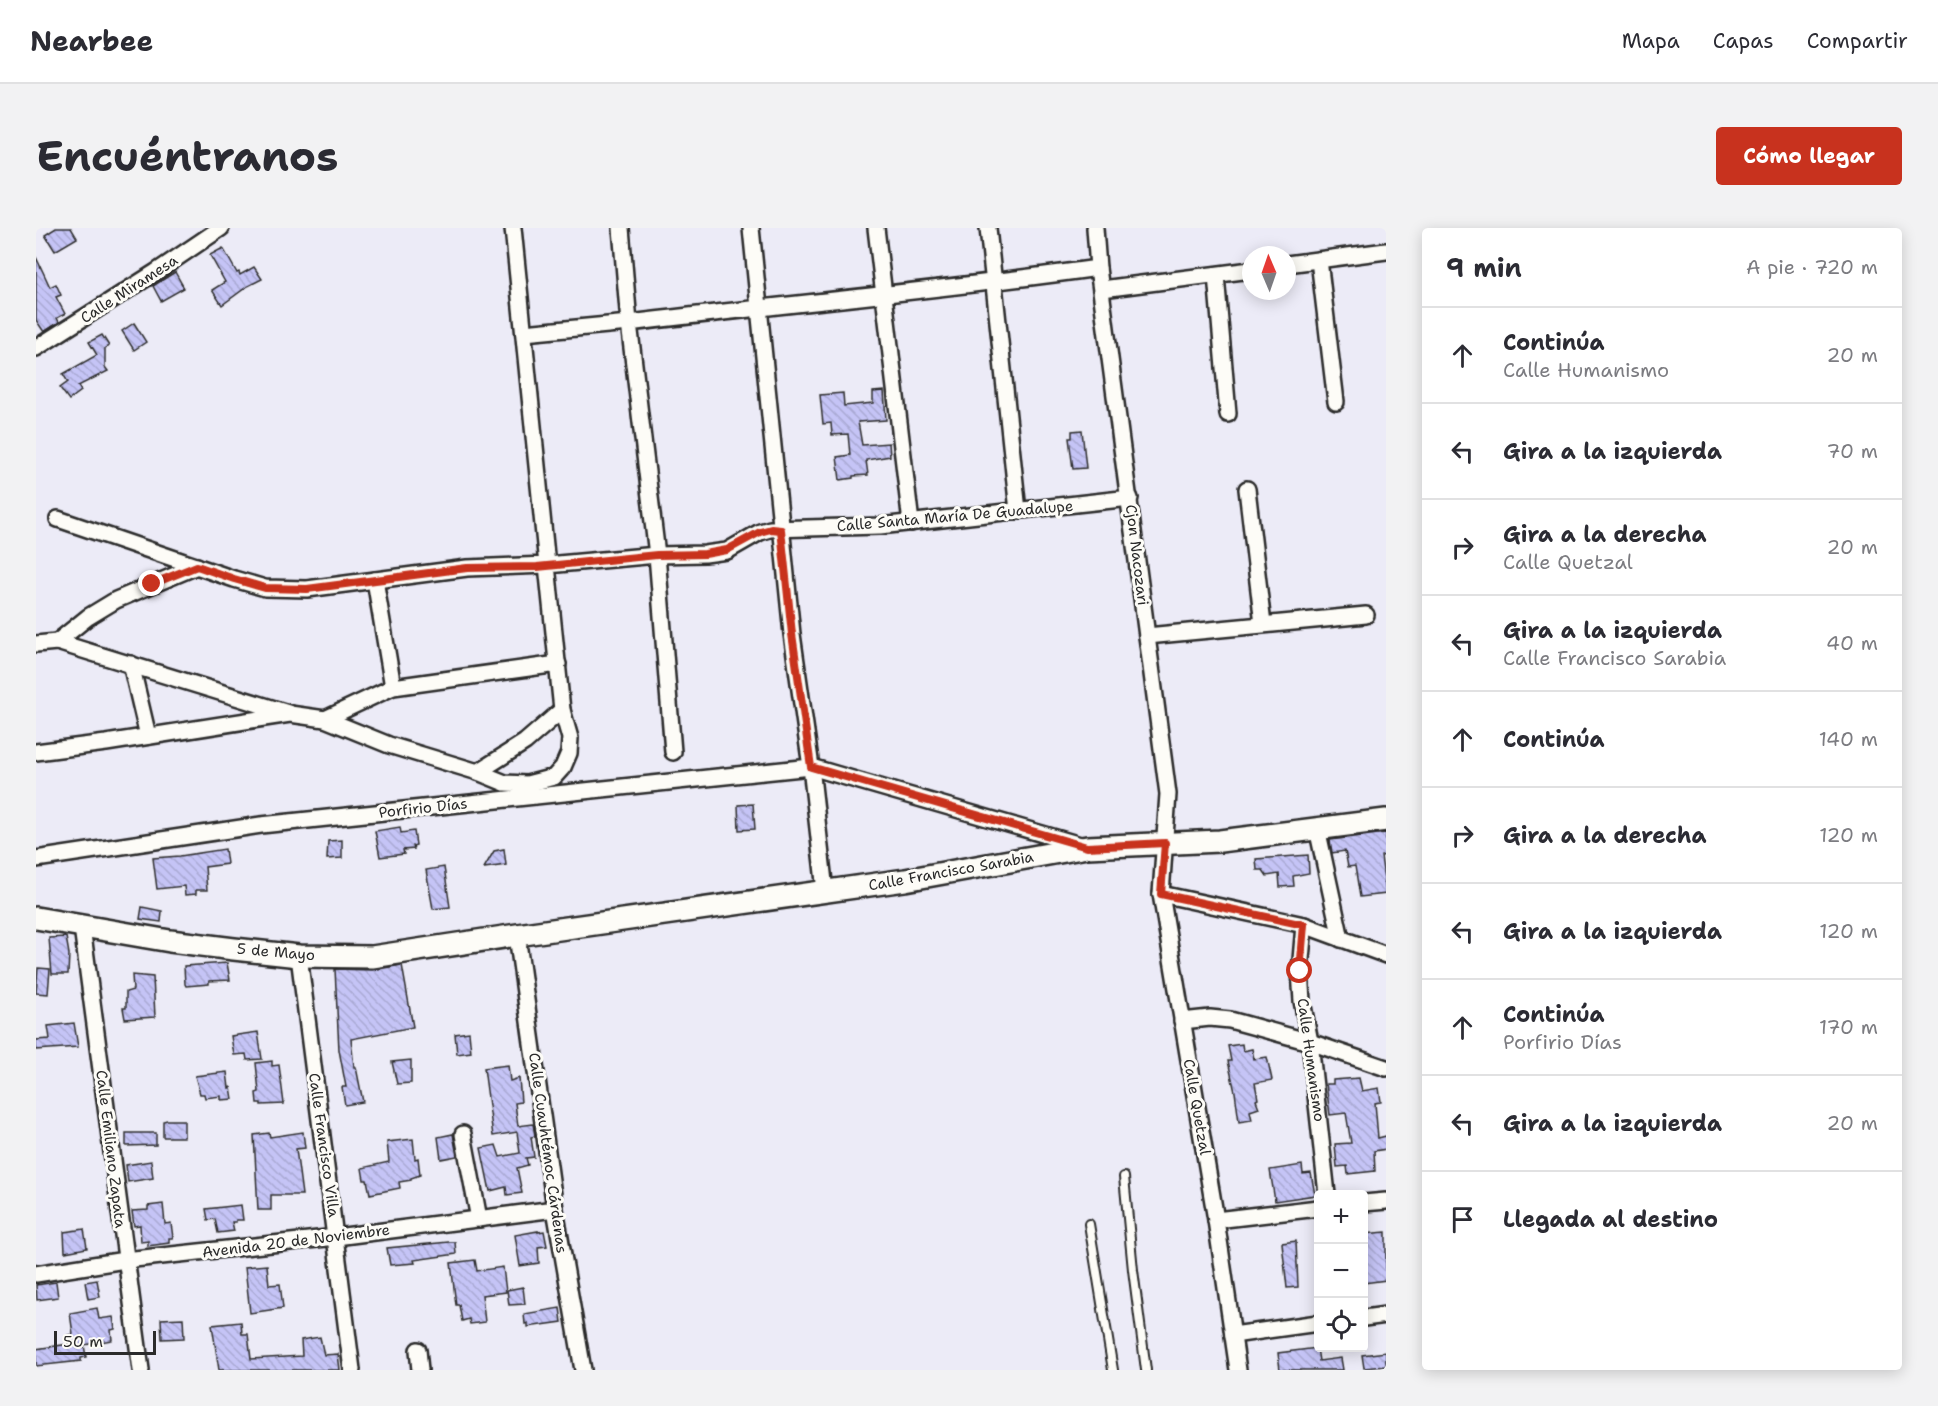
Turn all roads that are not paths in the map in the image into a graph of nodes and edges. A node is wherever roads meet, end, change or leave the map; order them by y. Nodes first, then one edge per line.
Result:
1 (221, 228) edge
2 (513, 228) edge
3 (621, 228) edge
4 (751, 228) edge
5 (876, 228) edge
6 (988, 228) edge
7 (1095, 228) edge
8 (1386, 251) edge
9 (1319, 260) junction
10 (1296, 263) edge
11 (1098, 268) junction
12 (1242, 271) edge
13 (1216, 275) junction
14 (993, 283) junction
15 (1102, 289) junction
16 (883, 294) junction
17 (760, 307) junction
18 (629, 323) junction
19 (524, 333) junction
20 (36, 348) edge
21 (1336, 402) dead end
22 (1228, 414) dead end
23 (1247, 489) dead end
24 (1130, 498) junction
25 (1018, 511) junction
26 (58, 519) dead end
27 (911, 523) junction
28 (781, 530) junction
29 (657, 555) junction
30 (197, 566) junction
31 (542, 566) junction
32 (375, 580) junction
33 (1366, 615) dead end
34 (1263, 624) junction
35 (1147, 636) junction
36 (57, 642) junction
37 (36, 644) edge
38 (131, 664) junction
39 (558, 664) junction
40 (393, 687) junction
41 (562, 710) junction
42 (291, 714) junction
43 (325, 719) junction
44 (148, 736) junction
45 (36, 752) edge
46 (673, 752) dead end
47 (811, 767) junction
48 (478, 772) junction
49 (1386, 820) edge
50 (1317, 828) junction
51 (1165, 843) junction
52 (1087, 847) junction
53 (36, 859) edge
54 (825, 891) junction
55 (1161, 894) junction
56 (36, 918) edge
57 (1304, 925) junction
58 (82, 927) junction
59 (518, 934) junction
60 (1341, 939) junction
61 (299, 956) junction
62 (1386, 956) edge
63 (1182, 1021) junction
64 (1310, 1042) junction
65 (1386, 1068) edge
66 (463, 1134) dead end
67 (1124, 1177) dead end
68 (1327, 1190) edge
69 (1386, 1201) edge
70 (1368, 1203) edge
71 (1314, 1208) edge
72 (555, 1209) junction
73 (479, 1219) junction
74 (1216, 1220) junction
75 (1089, 1224) dead end
76 (336, 1237) junction
77 (125, 1260) junction
78 (36, 1274) edge
79 (1386, 1315) edge
80 (1368, 1317) edge
81 (1314, 1324) edge
82 (1233, 1335) junction
83 (418, 1350) dead end
84 (141, 1370) edge
85 (352, 1370) edge
86 (420, 1370) edge
87 (583, 1370) edge
88 (1113, 1370) edge
89 (1146, 1370) edge
90 (1238, 1370) edge

1 - 20 street, Calle Miramesa
2 - 19 street
3 - 18 street
4 - 17 street
5 - 16 street
6 - 14 street
7 - 11 street, Cjon Nacozari
8 - 9 street
9 - 10 street
9 - 21 street
11 - 14 street
11 - 15 street, Cjon Nacozari
12 - 13 street
13 - 15 street
13 - 22 street
14 - 16 street
14 - 25 street
15 - 24 street, Cjon Nacozari
16 - 17 street
16 - 27 street
17 - 18 street
17 - 28 street
18 - 19 street
18 - 29 street
19 - 31 street
23 - 34 street
24 - 25 street, Calle Santa María De Guadalupe
24 - 35 street, Cjon Nacozari
25 - 27 street, Calle Santa María De Guadalupe
26 - 30 street
27 - 28 street, Calle Santa María De Guadalupe
28 - 29 street, Calle Santa María De Guadalupe
28 - 47 street
29 - 31 street, Calle Santa María De Guadalupe
29 - 46 street
30 - 32 street
30 - 36 street
31 - 32 street
31 - 39 street
32 - 40 street
33 - 34 street
34 - 35 street
35 - 51 street, Cjon Nacozari
36 - 37 street
36 - 38 street
38 - 42 street
38 - 44 street
39 - 40 street
39 - 41 street
40 - 43 street
41 - 48 street
41 - 48 street
42 - 43 street
42 - 44 street
43 - 48 street
44 - 45 street
47 - 52 street
47 - 53 street, Porfirio Días
47 - 54 street
49 - 50 street, Calle Francisco Sarabia
50 - 51 street, Calle Francisco Sarabia
50 - 60 street
51 - 52 street, Calle Francisco Sarabia
51 - 55 street, Calle Quetzal
52 - 54 street, Calle Francisco Sarabia
54 - 59 street, Calle Francisco Sarabia
55 - 57 street
55 - 63 street, Calle Quetzal
56 - 58 street, 5 de Mayo
57 - 60 street
57 - 64 street, Calle Humanismo
58 - 61 street, 5 de Mayo
58 - 77 street, Calle Emiliano Zapata
59 - 61 street, 5 de Mayo
59 - 72 street, Calle Cuauhtémoc Cárdenas
60 - 62 street
61 - 76 street, Calle Francisco Villa
63 - 64 street
63 - 74 street, Calle Quetzal
64 - 65 street
64 - 68 street, Calle Humanismo
66 - 73 street
67 - 89 lane
69 - 70 street
71 - 74 street
72 - 73 street, Avenida 20 de Noviembre
72 - 87 street, Calle Cuauhtémoc Cárdenas
73 - 76 street, Avenida 20 de Noviembre
74 - 82 street, Calle Quetzal
75 - 88 lane
76 - 77 street, Avenida 20 de Noviembre
76 - 85 street, Calle Francisco Villa
77 - 78 street, Avenida 20 de Noviembre
77 - 84 street, Calle Emiliano Zapata
79 - 80 street
81 - 82 street
82 - 90 street, Calle Quetzal
83 - 86 street

